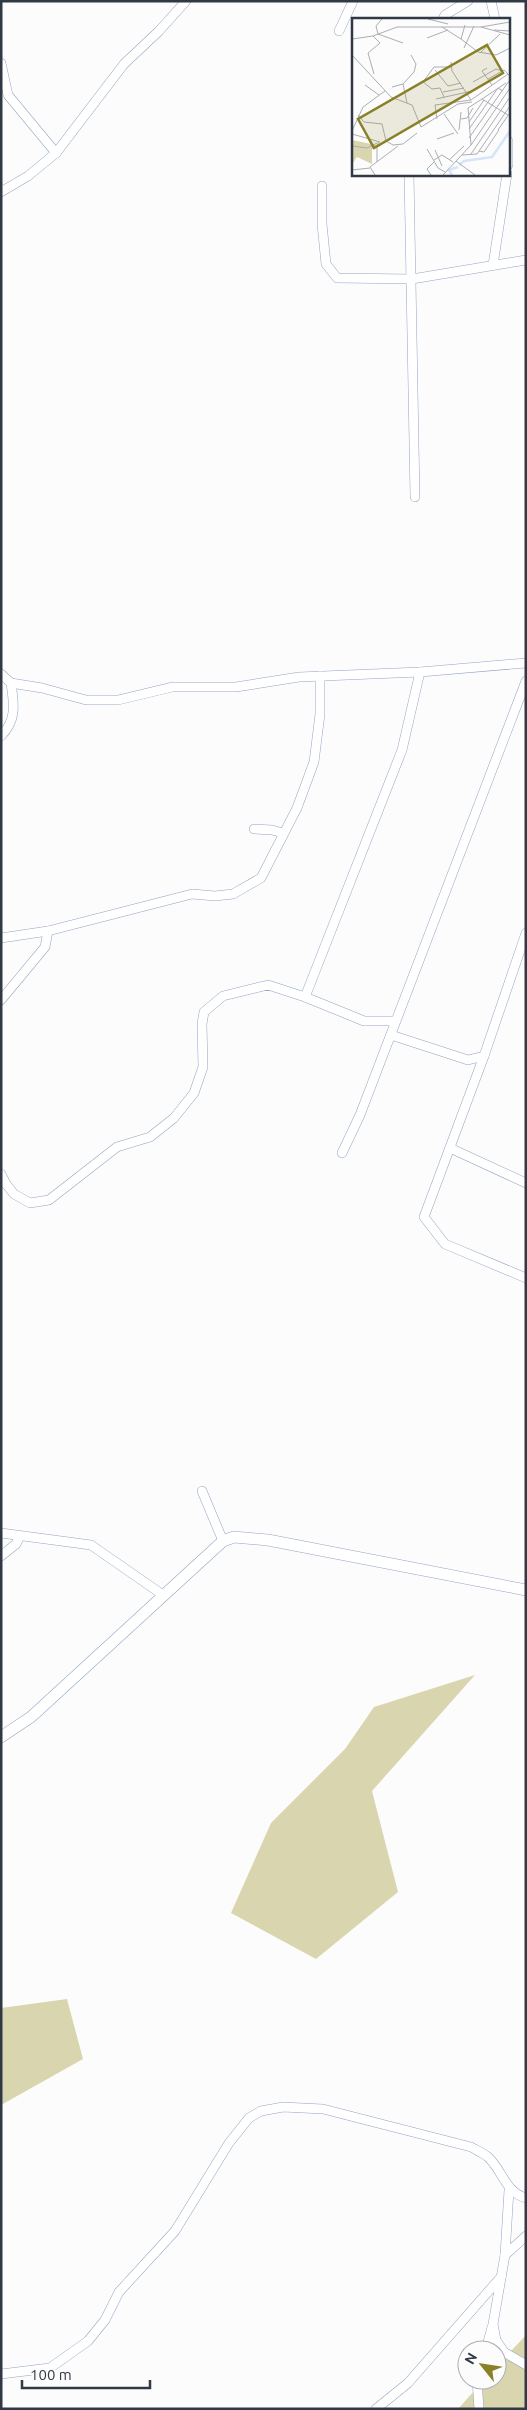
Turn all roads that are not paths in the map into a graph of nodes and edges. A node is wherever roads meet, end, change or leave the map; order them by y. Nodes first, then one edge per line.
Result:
1 (186, 1) edge
2 (353, 1) edge
3 (468, 1) edge
4 (491, 1) edge
5 (444, 18) edge
6 (495, 18) edge
7 (339, 31) dead end
8 (1, 63) edge
9 (56, 153) junction
10 (409, 175) edge
11 (507, 175) edge
12 (322, 186) dead end
13 (1, 192) edge
14 (526, 260) edge
15 (493, 265) junction
16 (412, 278) junction
17 (415, 497) dead end
18 (526, 662) edge
19 (420, 672) junction
20 (1, 674) edge
21 (320, 676) junction
22 (526, 681) edge
23 (11, 683) junction
24 (1, 736) edge
25 (254, 829) dead end
26 (282, 833) junction
27 (48, 931) junction
28 (526, 933) edge
29 (1, 938) edge
30 (305, 996) junction
31 (1, 1000) edge
32 (394, 1021) junction
33 (391, 1035) junction
34 (484, 1056) junction
35 (450, 1148) junction
36 (342, 1153) dead end
37 (1, 1174) edge
38 (526, 1183) edge
39 (526, 1278) edge
40 (202, 1491) dead end
41 (1, 1533) edge
42 (20, 1536) junction
43 (223, 1541) junction
44 (1, 1556) edge
45 (526, 1590) edge
46 (163, 1595) junction
47 (1, 1737) edge
48 (509, 2190) junction
49 (521, 2197) edge
50 (508, 2204) junction
51 (526, 2236) edge
52 (505, 2255) junction
53 (501, 2276) junction
54 (493, 2324) junction
55 (489, 2340) edge
56 (526, 2365) edge
57 (1, 2374) edge
58 (478, 2390) edge
59 (376, 2409) edge
60 (479, 2409) edge

1 - 9 street
2 - 7 street
3 - 5 street
4 - 6 street
8 - 9 street
9 - 13 street
10 - 16 street
11 - 15 street
12 - 16 street
14 - 15 street
15 - 16 street
16 - 17 street
18 - 19 street
19 - 21 street
19 - 30 street
20 - 23 street
21 - 23 street
21 - 26 street
22 - 32 street
23 - 24 street
25 - 26 street
26 - 27 street
27 - 29 street
27 - 31 street
28 - 34 street
30 - 32 street
30 - 37 street
32 - 33 street
33 - 34 street
33 - 36 street
34 - 35 street
35 - 38 street
35 - 39 street
40 - 43 street
41 - 42 street
42 - 44 street
42 - 46 street
43 - 45 street
43 - 46 street
46 - 47 street
48 - 49 street
48 - 50 street
48 - 57 street
49 - 50 street
50 - 52 street
51 - 52 street
52 - 53 street
53 - 54 street
53 - 59 street
54 - 55 street
54 - 56 street
58 - 60 street

